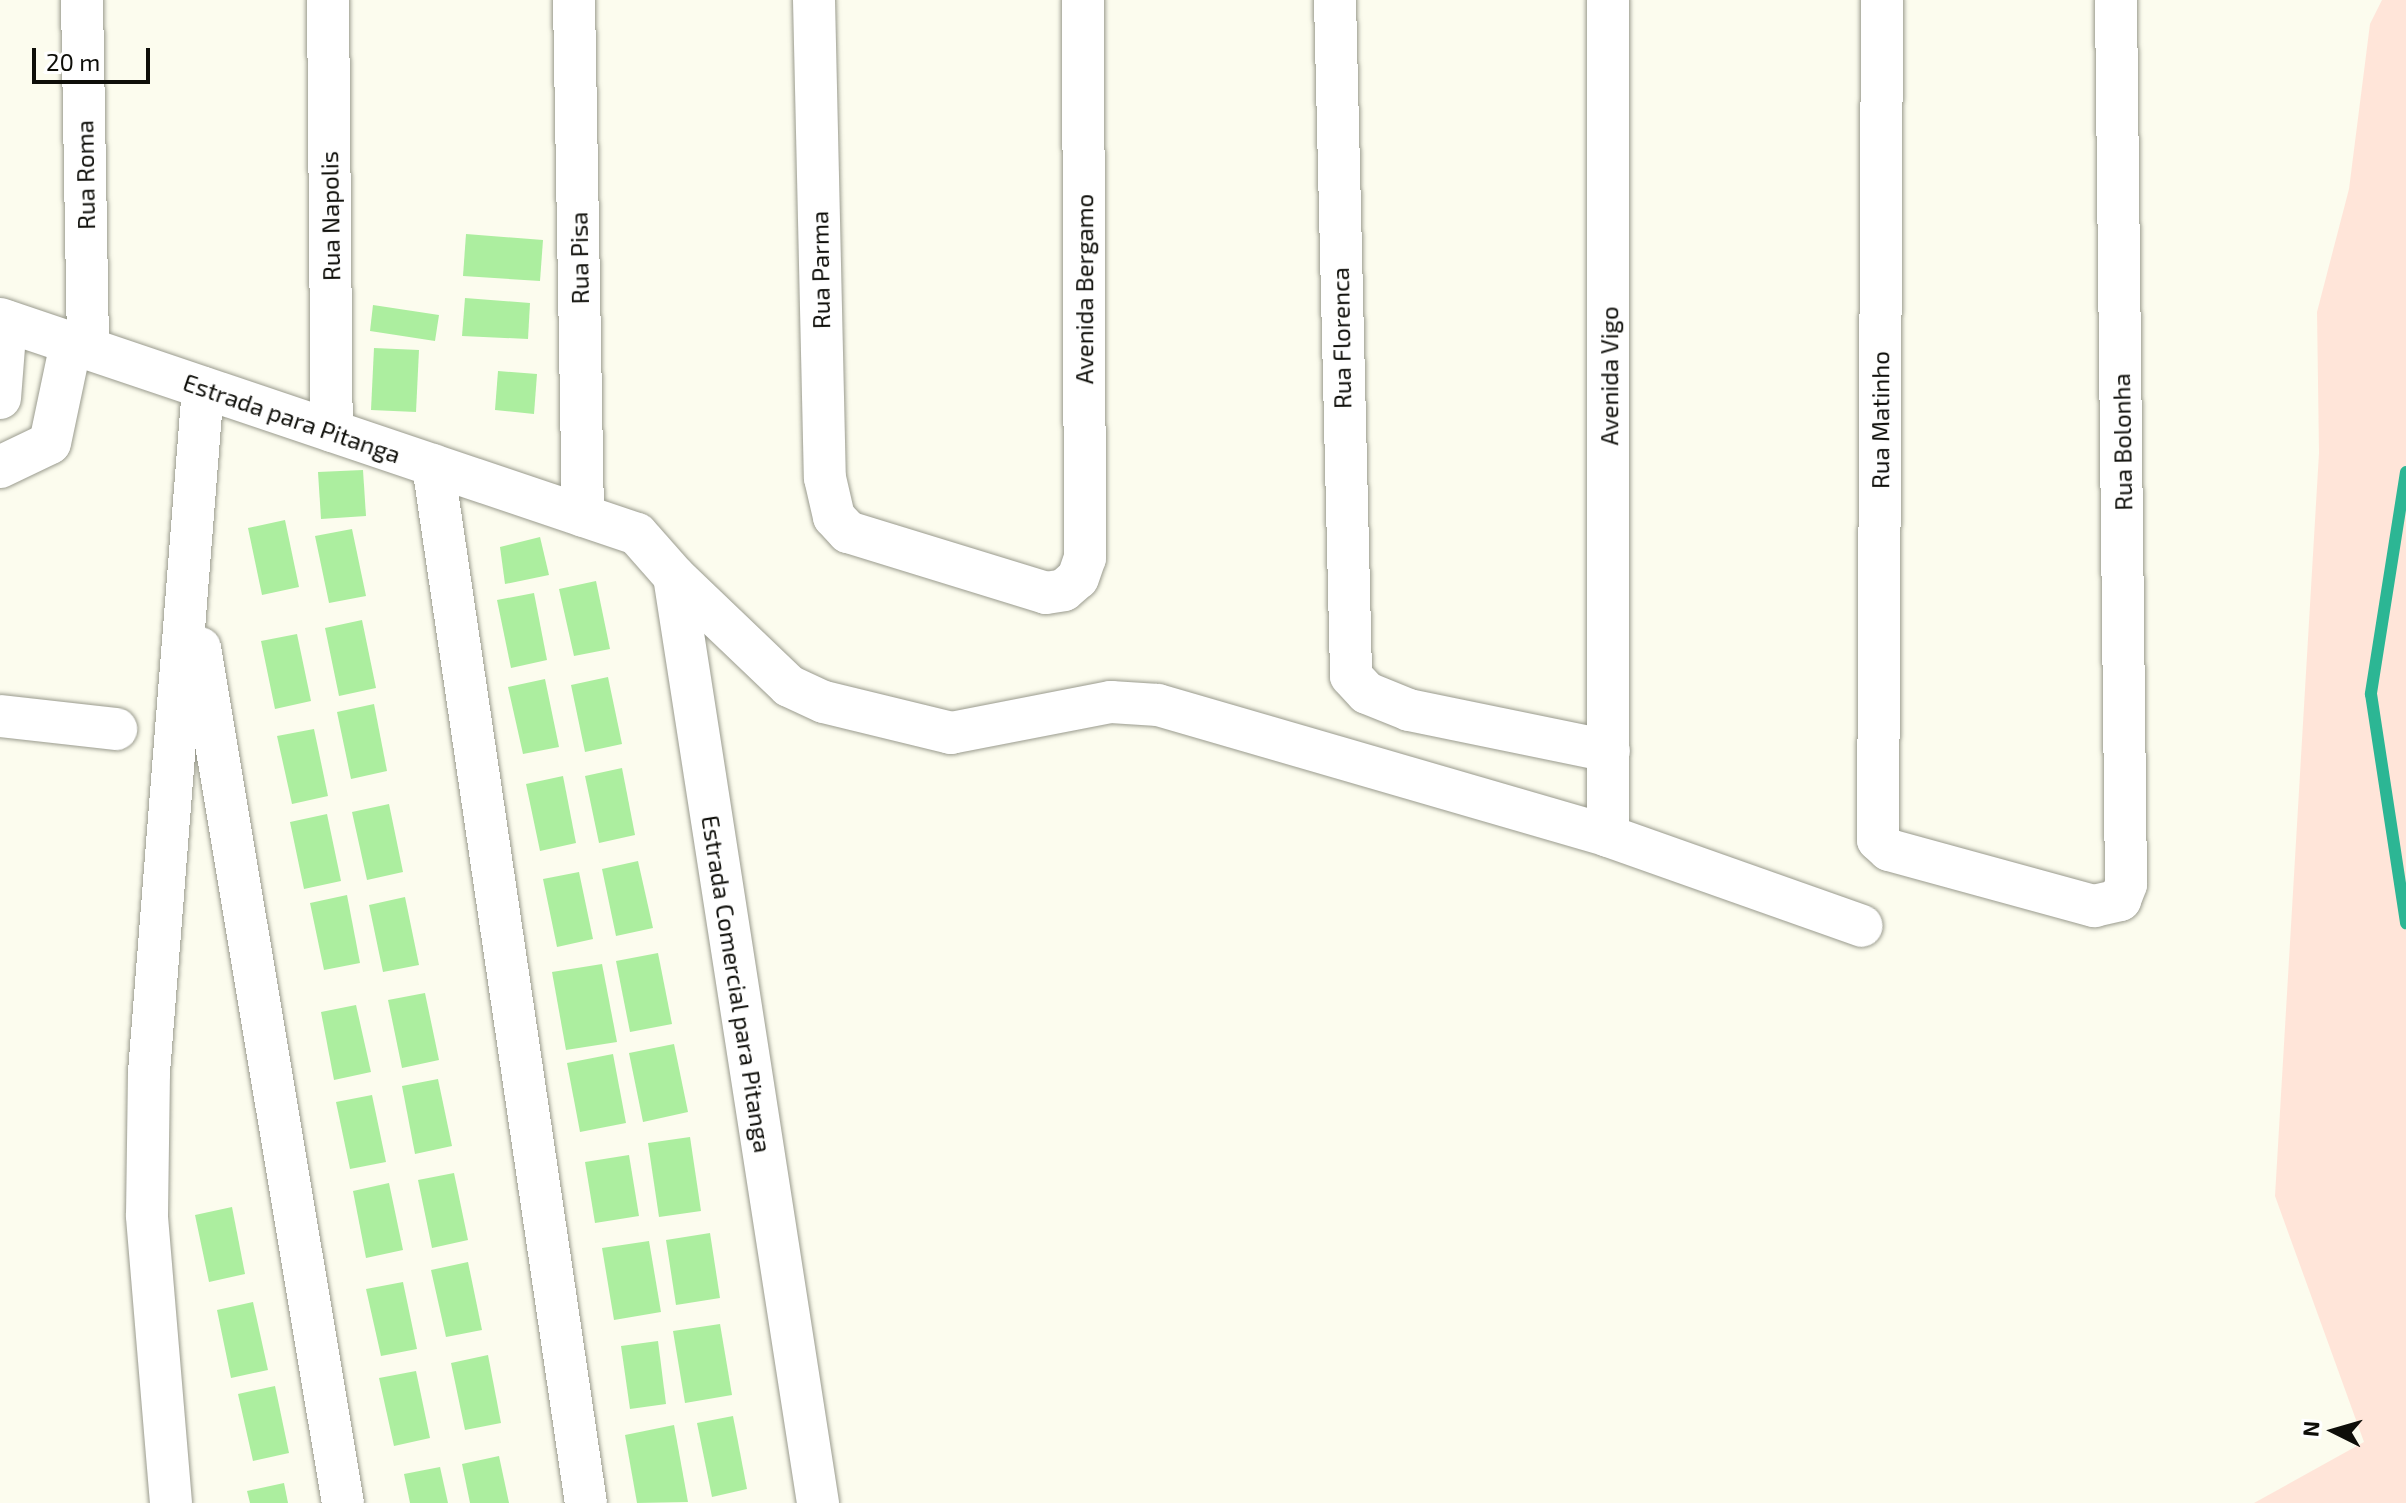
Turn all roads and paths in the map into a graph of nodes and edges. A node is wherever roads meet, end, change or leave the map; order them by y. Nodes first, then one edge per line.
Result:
1 (82, 0) edge
2 (328, 0) edge
3 (574, 0) edge
4 (814, 0) edge
5 (1083, 0) edge
6 (1335, 0) edge
7 (1608, 0) edge
8 (1882, 0) edge
9 (2116, 0) edge
10 (3, 320) edge
11 (79, 346) junction
12 (203, 388) junction
13 (0, 398) edge
14 (332, 431) junction
15 (433, 465) junction
16 (0, 467) edge
17 (583, 516) junction
18 (674, 576) junction
19 (1078, 578) joint
20 (189, 587) junction
21 (0, 716) edge
22 (116, 729) dead end
23 (1609, 751) junction
24 (1608, 836) junction
25 (2126, 884) joint
26 (1862, 926) dead end
27 (171, 1503) edge
28 (343, 1503) edge
29 (586, 1503) edge
30 (818, 1503) edge

1 - 11 street, Rua Roma
2 - 14 street, Rua Napolis
3 - 17 street, Rua Pisa
4 - 19 street, Rua Parma
5 - 19 street, Avenida Bergamo
6 - 23 street, Rua Florenca
7 - 23 street, Avenida Vigo
8 - 25 street, Rua Matinho
9 - 25 street, Rua Bolonha
10 - 11 street, Estrada para Pitanga
10 - 13 street
11 - 12 street, Estrada para Pitanga
11 - 16 street, Rua Roma
12 - 14 street, Estrada para Pitanga
12 - 20 street
14 - 15 street, Estrada para Pitanga
15 - 17 street, Estrada para Pitanga
15 - 29 street
17 - 18 street
18 - 24 street
18 - 30 street, Estrada Comercial para Pitanga
20 - 27 street
20 - 28 street
21 - 22 street
23 - 24 street, Avenida Vigo
24 - 26 street

